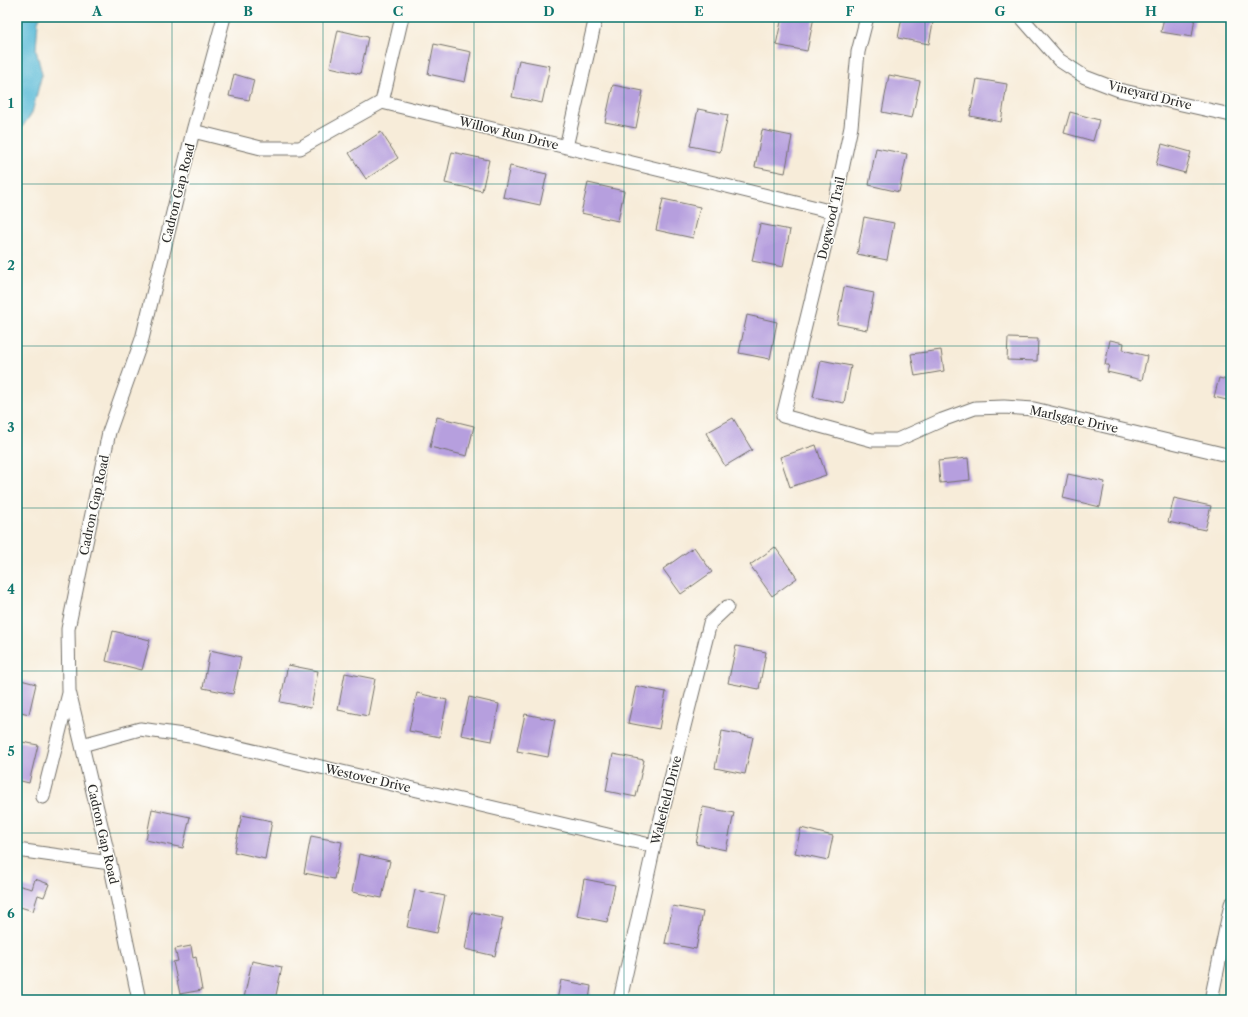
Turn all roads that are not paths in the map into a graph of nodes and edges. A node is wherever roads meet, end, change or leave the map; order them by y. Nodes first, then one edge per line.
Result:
1 (224, 17) edge
2 (402, 17) edge
3 (596, 17) edge
4 (867, 17) edge
5 (1021, 17) edge
6 (382, 102) junction
7 (1231, 115) edge
8 (193, 131) junction
9 (566, 147) junction
10 (834, 212) junction
11 (783, 416) joint
12 (1231, 456) edge
13 (726, 607) dead end
14 (69, 691) junction
15 (82, 745) junction
16 (43, 797) dead end
17 (654, 846) junction
18 (17, 850) edge
19 (110, 863) junction
20 (1231, 904) edge
21 (139, 1000) edge
22 (620, 1000) edge
23 (1211, 1000) edge

1 - 8 street, Cadron Gap Road
2 - 6 street
3 - 9 street
4 - 10 street, Dogwood Trail
5 - 7 street, Vineyard Drive
6 - 8 street
6 - 9 street, Willow Run Drive
8 - 14 street, Cadron Gap Road
9 - 10 street, Willow Run Drive
10 - 11 street, Dogwood Trail
11 - 12 street, Marlsgate Drive
13 - 17 street, Wakefield Drive
14 - 15 street, Cadron Gap Road
14 - 16 street
15 - 17 street, Westover Drive
15 - 19 street, Cadron Gap Road
17 - 22 street, Wakefield Drive
18 - 19 street
19 - 21 street, Cadron Gap Road
20 - 23 street

